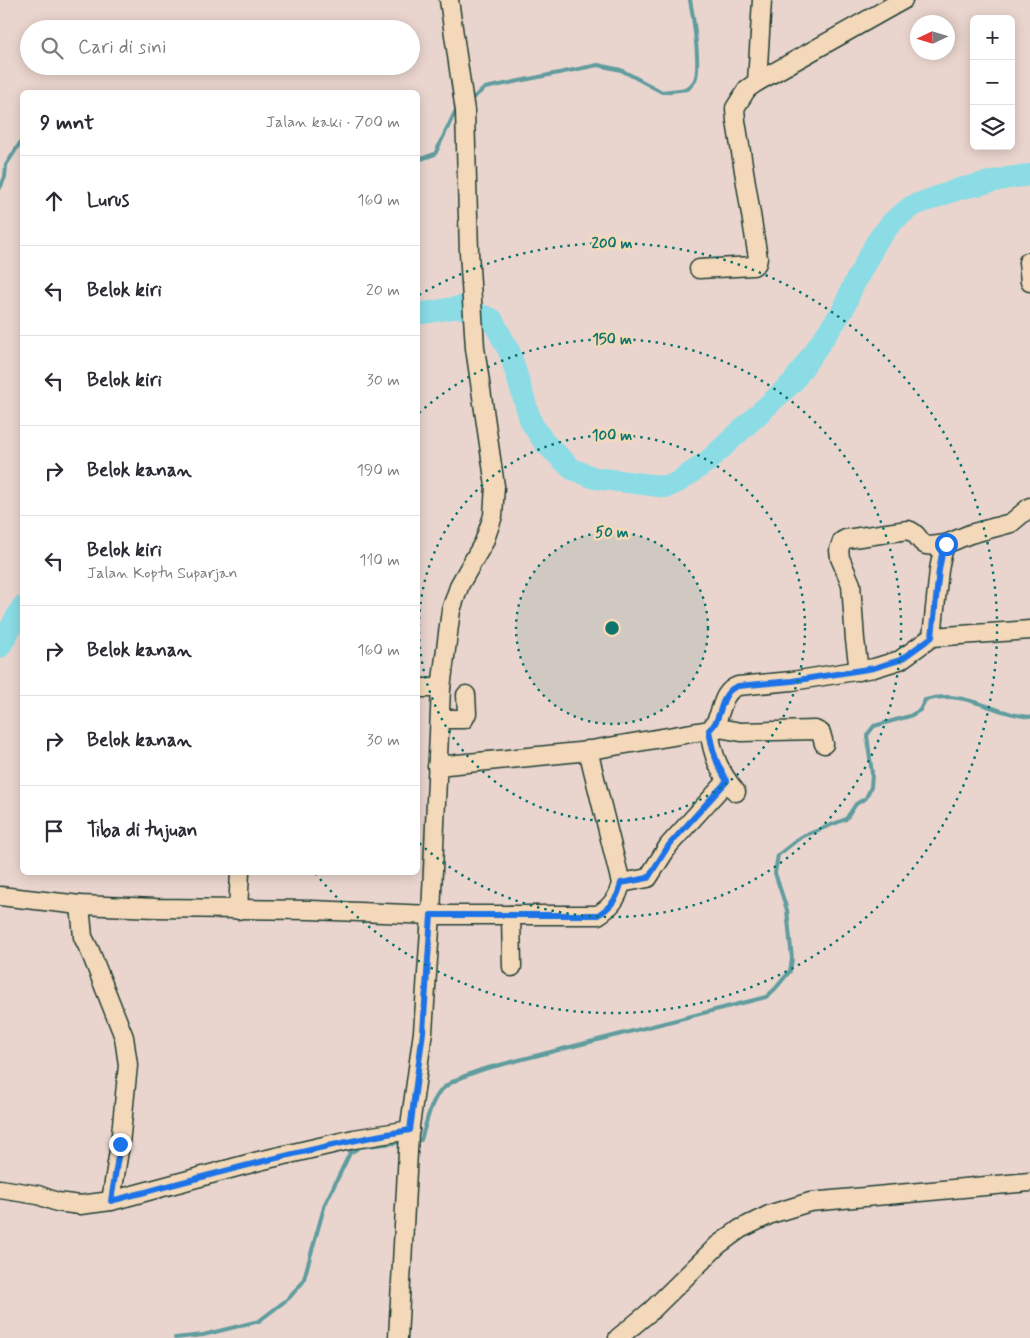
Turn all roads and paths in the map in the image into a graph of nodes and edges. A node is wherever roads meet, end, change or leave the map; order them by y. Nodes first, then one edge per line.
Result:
1 (449, 0) edge
2 (762, 0) edge
3 (903, 0) edge
4 (757, 82) junction
5 (1028, 262) dead end
6 (700, 269) dead end
7 (1030, 282) edge
8 (1030, 507) edge
9 (946, 544) junction
10 (1030, 630) edge
11 (932, 637) junction
12 (859, 671) junction
13 (420, 688) edge
14 (441, 688) junction
15 (466, 695) dead end
16 (440, 719) junction
17 (711, 729) junction
18 (824, 744) dead end
19 (588, 750) junction
20 (437, 766) junction
21 (240, 875) edge
22 (621, 883) junction
23 (0, 896) edge
24 (80, 906) junction
25 (238, 910) junction
26 (431, 915) junction
27 (511, 915) junction
28 (512, 967) dead end
29 (410, 1132) junction
30 (1030, 1182) edge
31 (0, 1189) edge
32 (111, 1201) junction
33 (398, 1338) edge
34 (618, 1338) edge

1 - 14 street
2 - 4 street
3 - 4 street
4 - 6 street
5 - 7 street
8 - 9 street
9 - 11 street
9 - 12 street
10 - 11 street
11 - 12 street
12 - 17 street
13 - 14 street
14 - 16 street
15 - 16 street
16 - 20 street
17 - 18 street
17 - 19 street
17 - 22 street
19 - 20 street
19 - 22 street
20 - 26 street
21 - 25 street
22 - 27 street
23 - 24 street
24 - 25 street
24 - 32 street
25 - 26 street
26 - 27 street
26 - 29 street
27 - 28 street
29 - 32 street
29 - 33 street
30 - 34 street
31 - 32 street

